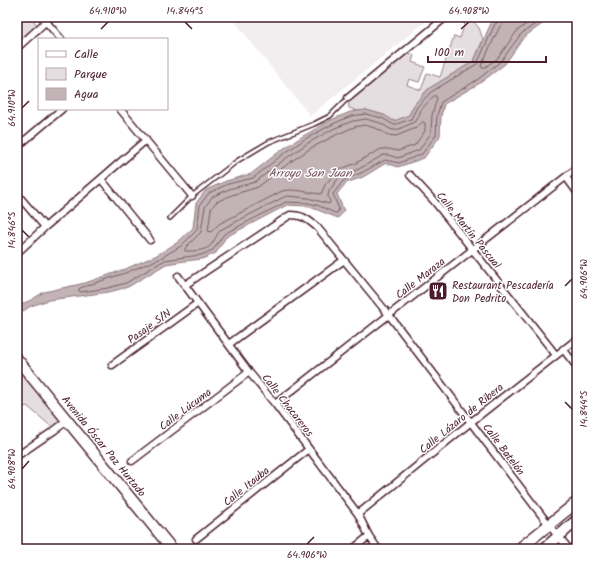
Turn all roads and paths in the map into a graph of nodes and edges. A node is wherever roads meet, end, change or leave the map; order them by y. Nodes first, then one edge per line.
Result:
1 (51, 17) edge
2 (446, 17) edge
3 (44, 19) edge
4 (60, 38) edge
5 (17, 48) edge
6 (348, 98) joint
7 (61, 110) edge
8 (121, 110) edge
9 (146, 140) junction
10 (17, 147) edge
11 (577, 168) edge
12 (410, 175) dead end
13 (566, 177) junction
14 (101, 179) junction
15 (577, 192) edge
16 (17, 194) edge
17 (192, 196) junction
18 (170, 218) dead end
19 (44, 227) junction
20 (150, 240) dead end
21 (472, 250) junction
22 (17, 253) edge
23 (344, 260) junction
24 (178, 276) dead end
25 (185, 285) junction
26 (198, 303) junction
27 (389, 315) junction
28 (577, 339) edge
29 (229, 344) junction
30 (563, 349) junction
31 (556, 355) junction
32 (17, 359) edge
33 (112, 365) dead end
34 (577, 367) edge
35 (249, 372) junction
36 (275, 404) junction
37 (67, 421) junction
38 (471, 422) junction
39 (309, 449) junction
40 (17, 456) edge
41 (132, 461) dead end
42 (577, 502) edge
43 (358, 514) junction
44 (577, 520) edge
45 (549, 525) junction
46 (369, 536) junction
47 (559, 537) junction
48 (196, 539) dead end
49 (172, 549) edge
50 (353, 549) edge
51 (378, 549) edge
52 (519, 549) edge
53 (544, 549) edge
54 (569, 549) edge

1 - 3 street
2 - 6 street
3 - 4 street
3 - 5 street
6 - 17 lane
7 - 10 street
8 - 9 street
9 - 14 street
9 - 17 street
11 - 13 street, Calle Maraza
12 - 21 street, Calle Martín Pascual
13 - 15 street
13 - 21 street, Calle Maraza
14 - 19 street
14 - 20 street
16 - 19 street
17 - 18 lane
19 - 22 street
21 - 27 street, Calle Maraza
21 - 31 street, Calle Martín Pascual
23 - 25 street, Calle Batelón
23 - 27 street, Calle Batelón
23 - 29 street
24 - 25 street, Calle Chacareros
25 - 26 street, Calle Chacareros
26 - 29 street, Calle Chacareros
26 - 33 street, Pasaje S/N
27 - 36 street, Calle Maraza
27 - 38 street, Calle Batelón
28 - 30 street, Calle Lázaro de Ribera
29 - 35 street, Calle Chacareros
30 - 31 street, Calle Lázaro de Ribera
30 - 34 street
31 - 38 street, Calle Lázaro de Ribera
32 - 37 main road, Avenida Óscar Paz Hurtado
35 - 36 street, Calle Chacareros
35 - 41 street, Calle Lúcuma
36 - 39 street, Calle Chacareros
37 - 40 street
37 - 49 main road, Avenida Óscar Paz Hurtado
38 - 43 street, Calle Lázaro de Ribera
38 - 45 street, Calle Batelón
39 - 43 street, Calle Chacareros
39 - 48 street, Calle Itauba
42 - 45 main road
43 - 46 street, Calle Chacareros
44 - 47 main road
45 - 47 street, Calle Batelón
45 - 52 main road
46 - 50 street
46 - 51 street, Calle Chacareros
47 - 53 main road
47 - 54 street, Calle Batelón

